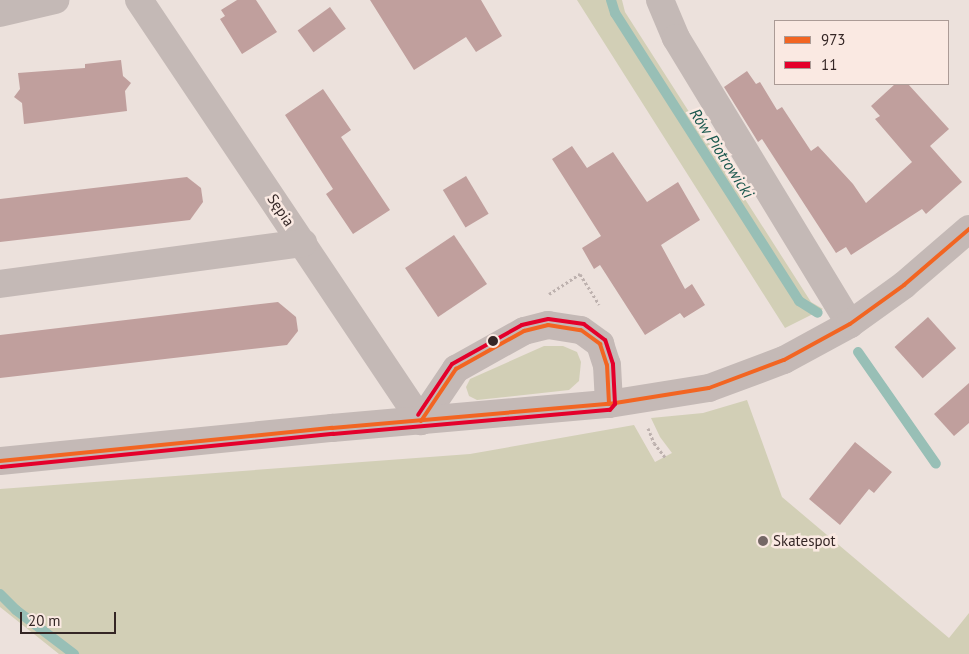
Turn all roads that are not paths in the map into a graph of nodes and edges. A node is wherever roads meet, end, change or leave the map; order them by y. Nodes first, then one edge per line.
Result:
1 (54, 0) edge
2 (139, 0) edge
3 (660, 0) edge
4 (0, 12) edge
5 (969, 229) edge
6 (303, 243) junction
7 (0, 284) edge
8 (850, 324) junction
9 (609, 404) junction
10 (421, 421) junction
11 (0, 461) edge

1 - 4 street
2 - 6 street, Sępia
3 - 8 street
5 - 8 street
6 - 7 street
6 - 10 street, Sępia
8 - 9 street
9 - 10 street
9 - 10 street
10 - 11 street

